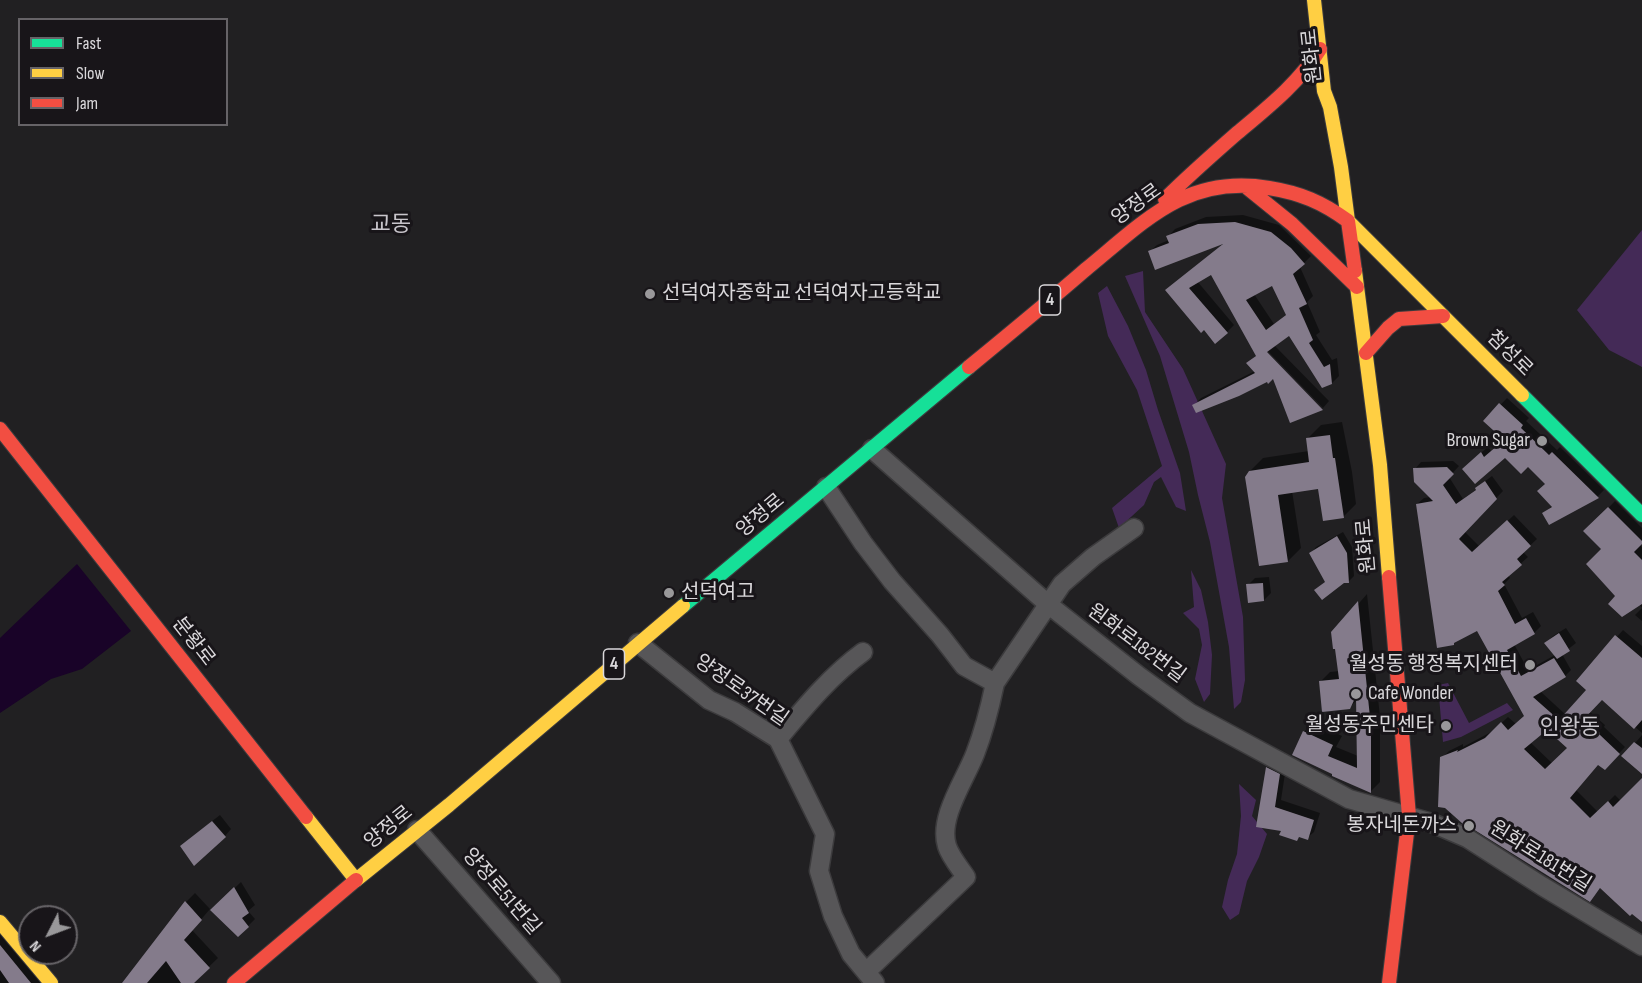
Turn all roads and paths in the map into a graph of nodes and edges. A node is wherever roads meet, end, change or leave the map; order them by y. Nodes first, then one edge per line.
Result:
1 (1314, 0) edge
2 (1327, 0) edge
3 (1320, 49) junction
4 (1330, 107) junction
5 (1245, 186) junction
6 (1147, 219) junction
7 (1348, 221) junction
8 (1357, 287) junction
9 (1443, 316) junction
10 (1365, 354) junction
11 (0, 429) edge
12 (872, 449) junction
13 (826, 487) junction
14 (1642, 515) edge
15 (1134, 528) dead end
16 (1049, 605) junction
17 (638, 643) junction
18 (863, 652) dead end
19 (995, 683) junction
20 (778, 739) junction
21 (1409, 816) junction
22 (417, 830) junction
23 (356, 880) junction
24 (0, 922) edge
25 (1642, 946) edge
26 (870, 978) edge
27 (51, 983) edge
28 (234, 983) edge
29 (551, 983) edge
30 (1389, 983) edge

1 - 3 main road, 원화로
2 - 4 main road, 원화로
3 - 4 main road, 원화로
3 - 6 main road
4 - 7 main road, 원화로
5 - 6 main road, 양정로 / 4
5 - 7 main road, 양정로 / 4
5 - 8 main road
6 - 12 main road, 양정로 / 4
7 - 8 main road, 원화로
7 - 9 main road, 첨성로
8 - 10 main road, 원화로
9 - 10 main road
9 - 14 main road, 첨성로
10 - 21 main road, 원화로
11 - 23 main road, 분황로
12 - 13 main road, 양정로 / 4
12 - 16 street, 원화로182번길
13 - 17 main road, 양정로 / 4
13 - 19 street
15 - 16 street
16 - 19 street
16 - 21 street, 원화로182번길
17 - 20 street, 양정로37번길
17 - 22 main road, 양정로 / 4
18 - 20 street
19 - 26 street
20 - 26 street, 양정로37번길
21 - 25 street, 원화로181번길
21 - 30 main road, 원화로
22 - 23 main road, 양정로 / 4
22 - 29 street, 양정로51번길
23 - 28 main road, 양정로
24 - 27 main road

